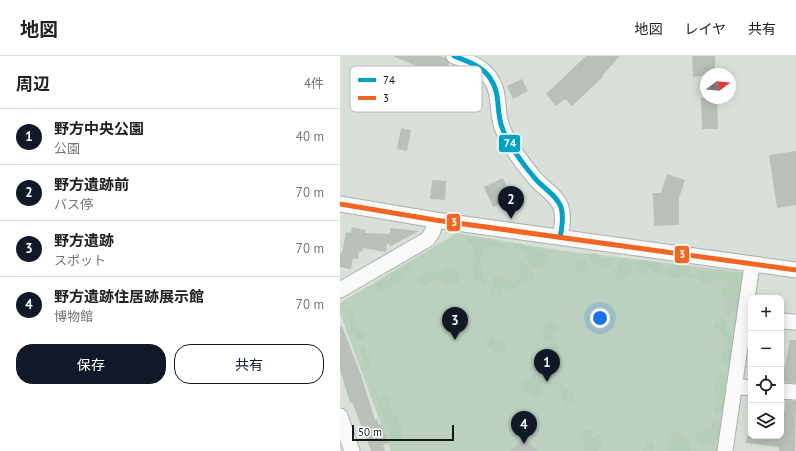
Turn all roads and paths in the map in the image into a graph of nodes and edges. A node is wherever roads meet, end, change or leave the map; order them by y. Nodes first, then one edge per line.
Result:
1 (454, 56) edge
2 (476, 66) edge
3 (482, 69) edge
4 (340, 204) edge
5 (435, 220) junction
6 (560, 237) junction
7 (752, 265) junction
8 (796, 270) edge
9 (340, 290) edge
10 (747, 319) edge
11 (784, 321) edge
12 (796, 322) edge
13 (734, 386) junction
14 (748, 388) edge
15 (784, 391) edge
16 (796, 392) edge
17 (340, 416) edge
18 (352, 451) edge
19 (725, 451) edge

1 - 2 street
3 - 6 street
4 - 5 street
5 - 6 street
5 - 9 street
6 - 7 street
7 - 8 street
7 - 10 street
10 - 13 street
11 - 12 street
13 - 14 street
13 - 19 street
15 - 16 street
17 - 18 street

